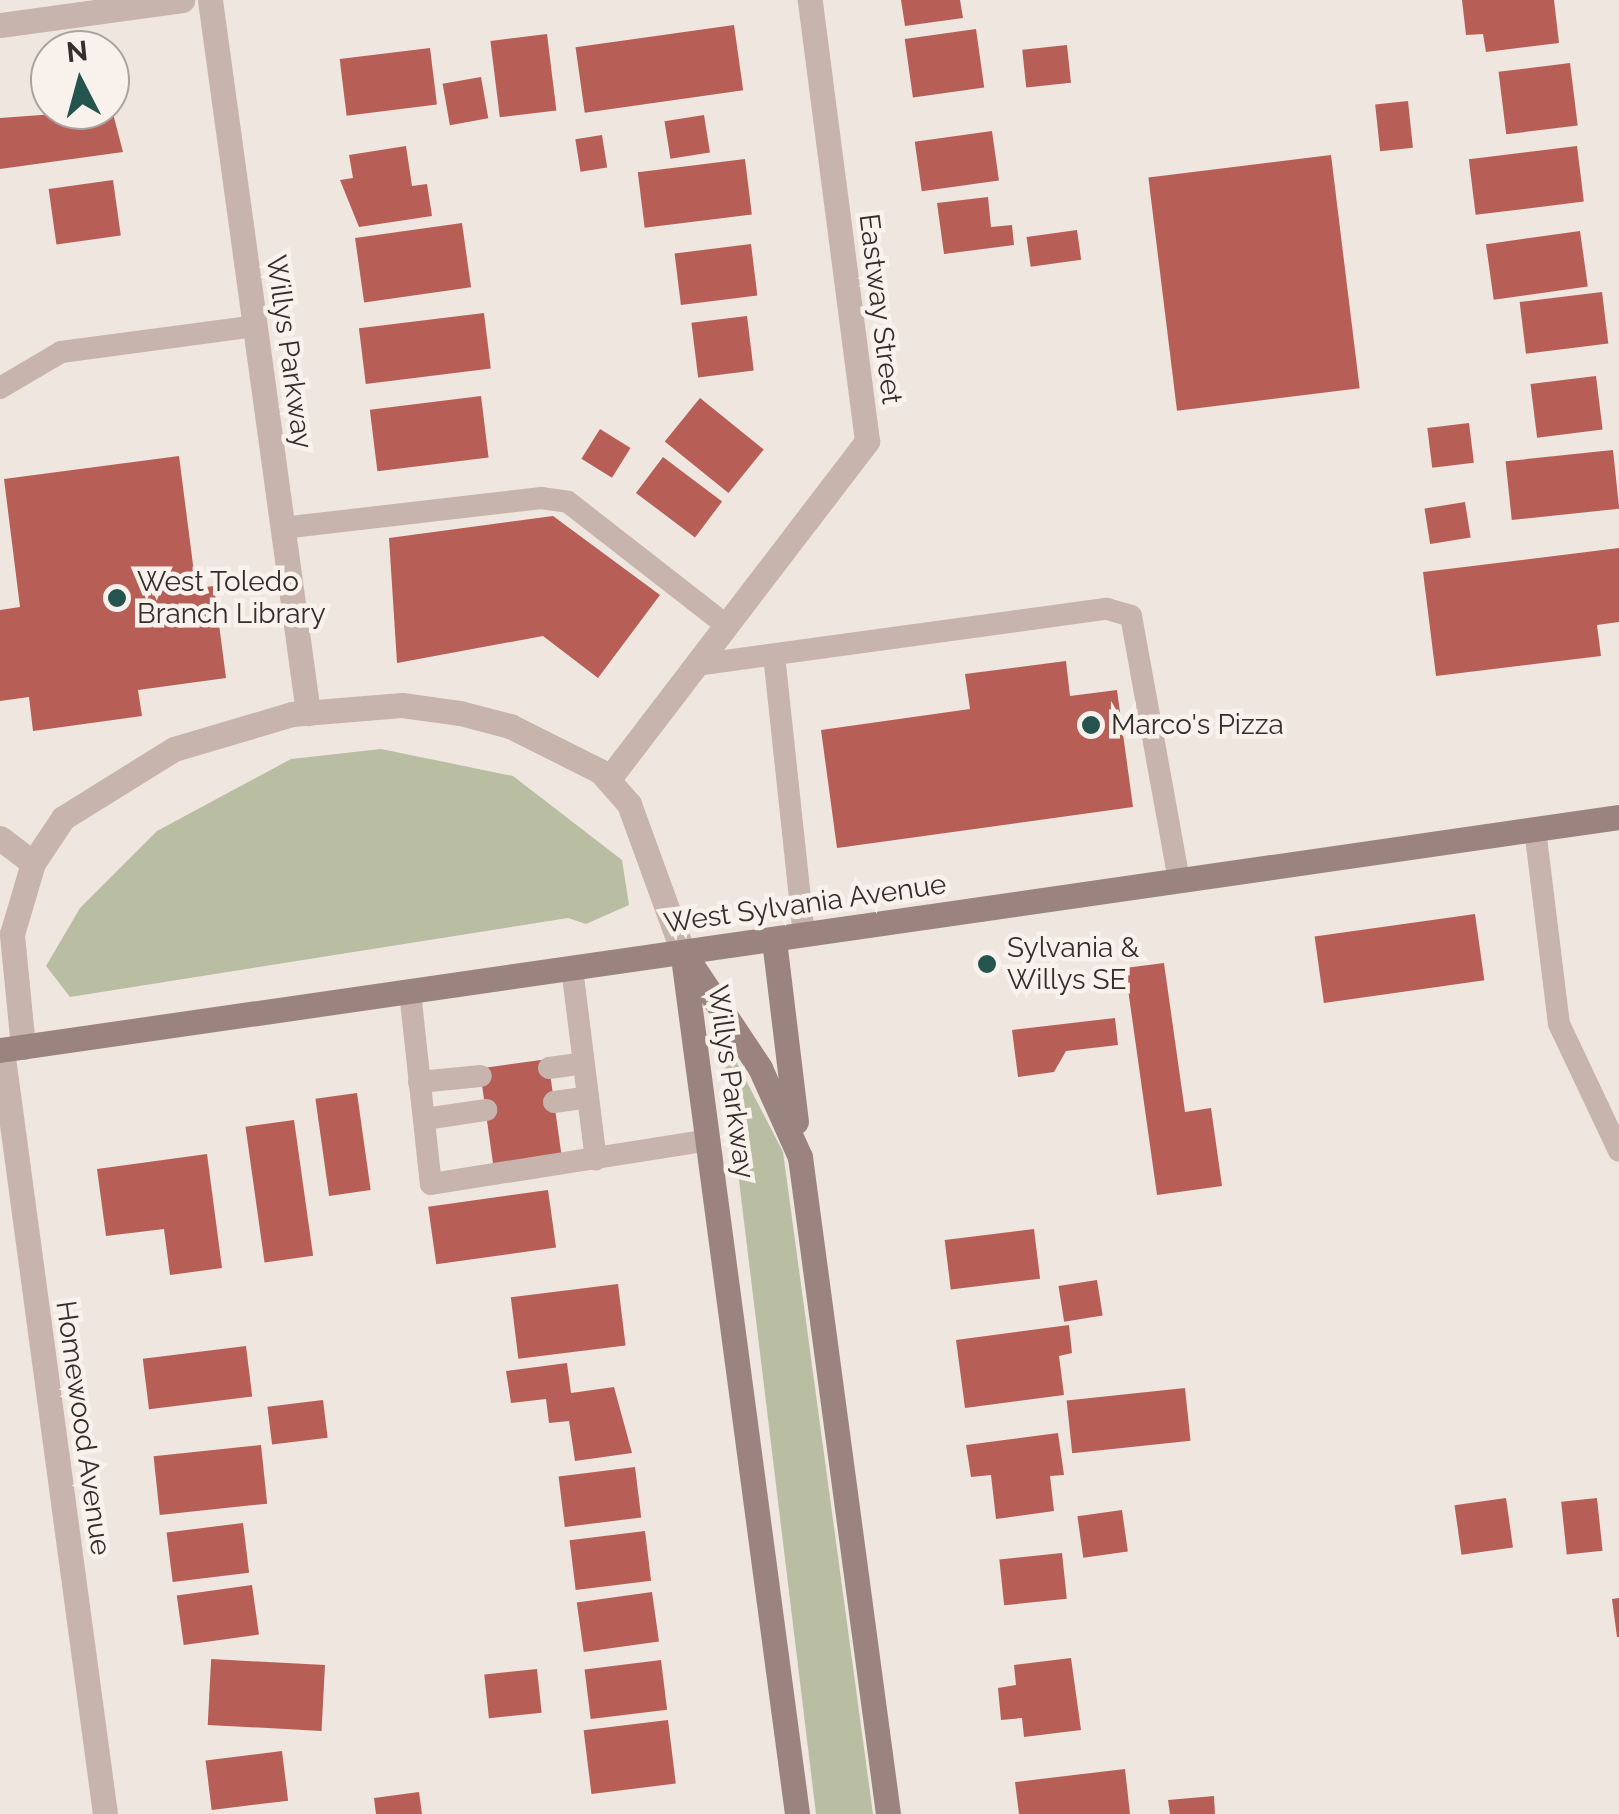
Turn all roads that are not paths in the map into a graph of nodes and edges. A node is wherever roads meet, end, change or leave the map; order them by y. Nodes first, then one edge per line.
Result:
1 (182, 0) edge
2 (210, 0) edge
3 (810, 0) edge
4 (0, 25) edge
5 (255, 326) junction
6 (0, 388) edge
7 (282, 528) junction
8 (726, 625) junction
9 (774, 655) junction
10 (696, 665) junction
11 (308, 713) junction
12 (608, 780) junction
13 (1619, 817) edge
14 (1535, 830) junction
15 (0, 838) edge
16 (33, 863) junction
17 (1179, 880) junction
18 (804, 935) junction
19 (774, 940) junction
20 (683, 952) junction
21 (572, 968) junction
22 (410, 992) junction
23 (8, 1049) edge
24 (583, 1063) junction
25 (549, 1068) dead end
26 (481, 1076) dead end
27 (418, 1082) junction
28 (588, 1098) junction
29 (554, 1102) dead end
30 (486, 1110) dead end
31 (424, 1119) junction
32 (709, 1140) junction
33 (1619, 1151) edge
34 (800, 1157) junction
35 (596, 1160) junction
36 (105, 1814) edge
37 (797, 1814) edge
38 (888, 1814) edge

1 - 4 street
2 - 5 street, Willys Parkway
3 - 8 street, Eastway Street
5 - 6 lane
5 - 7 street, Willys Parkway
7 - 8 lane
7 - 11 street, Willys Parkway
8 - 10 street, Eastway Street
9 - 10 lane
9 - 17 lane
9 - 18 lane
10 - 12 street, Eastway Street
11 - 12 street, Homewood Avenue
11 - 16 street, Homewood Avenue
12 - 20 street
13 - 14 main road, West Sylvania Avenue
14 - 17 main road, West Sylvania Avenue
14 - 33 lane
15 - 16 street
16 - 23 street, Homewood Avenue
17 - 18 main road, West Sylvania Avenue
18 - 19 main road, West Sylvania Avenue
19 - 20 main road, West Sylvania Avenue
19 - 34 main road
20 - 21 main road, West Sylvania Avenue
20 - 32 main road, Willys Parkway
20 - 34 main road, Willys Parkway
21 - 22 main road, West Sylvania Avenue
21 - 24 lane
22 - 23 main road, West Sylvania Avenue
22 - 27 lane
23 - 36 street, Homewood Avenue
24 - 25 lane
24 - 28 lane
26 - 27 lane
27 - 31 lane
28 - 29 lane
28 - 35 lane
30 - 31 lane
31 - 35 lane
32 - 35 lane
32 - 37 main road, Willys Parkway
34 - 38 main road, Willys Parkway

